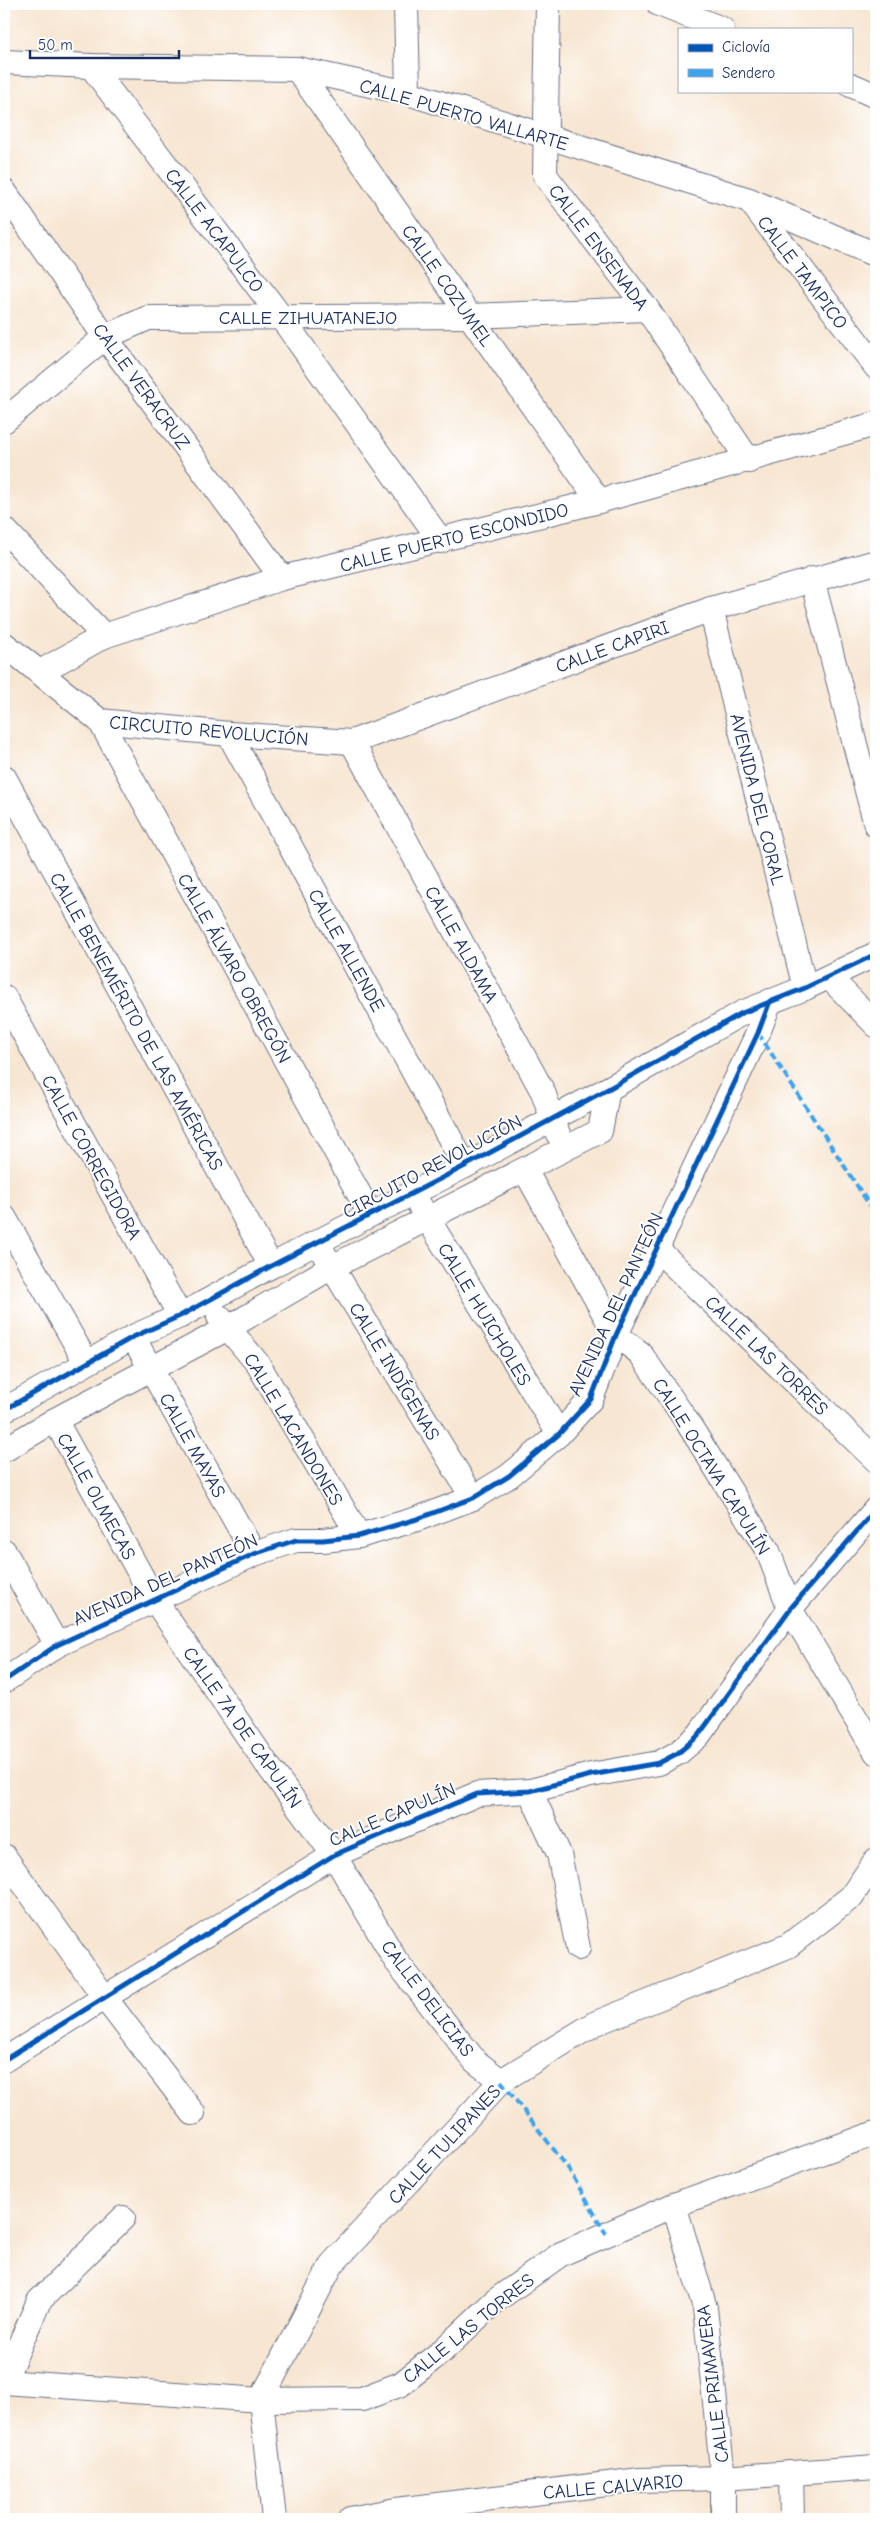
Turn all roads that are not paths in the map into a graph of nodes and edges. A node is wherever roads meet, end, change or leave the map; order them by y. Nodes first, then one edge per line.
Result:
1 (406, 4) edge
2 (548, 4) edge
3 (659, 4) edge
4 (685, 9) edge
5 (720, 28) edge
6 (4, 62) edge
7 (91, 66) junction
8 (297, 69) junction
9 (852, 85) edge
10 (408, 94) junction
11 (876, 96) edge
12 (544, 136) junction
13 (4, 191) edge
14 (749, 200) junction
15 (876, 255) edge
16 (647, 309) junction
17 (469, 316) junction
18 (281, 317) junction
19 (105, 336) junction
20 (876, 367) edge
21 (4, 421) edge
22 (876, 424) edge
23 (749, 461) junction
24 (599, 501) junction
25 (4, 529) edge
26 (441, 540) junction
27 (876, 562) edge
28 (282, 578) junction
29 (812, 579) junction
30 (711, 609) junction
31 (104, 636) junction
32 (4, 644) edge
33 (40, 672) junction
34 (100, 721) junction
35 (228, 734) junction
36 (352, 742) junction
37 (4, 777) edge
38 (876, 825) edge
39 (876, 954) edge
40 (829, 977) junction
41 (805, 988) junction
42 (4, 997) edge
43 (770, 1001) junction
44 (876, 1025) edge
45 (608, 1089) junction
46 (551, 1119) junction
47 (564, 1149) junction
48 (465, 1166) junction
49 (525, 1170) junction
50 (413, 1194) junction
51 (370, 1214) junction
52 (4, 1217) edge
53 (428, 1219) junction
54 (319, 1243) junction
55 (657, 1249) junction
56 (271, 1266) junction
57 (332, 1267) junction
58 (207, 1302) junction
59 (180, 1316) junction
60 (228, 1328) junction
61 (616, 1335) junction
62 (133, 1337) junction
63 (86, 1362) junction
64 (150, 1368) junction
65 (4, 1410) edge
66 (55, 1420) junction
67 (559, 1434) junction
68 (4, 1450) edge
69 (876, 1460) edge
70 (473, 1498) junction
71 (876, 1509) edge
72 (359, 1536) junction
73 (4, 1551) edge
74 (254, 1554) junction
75 (154, 1599) junction
76 (790, 1609) junction
77 (57, 1645) junction
78 (4, 1681) edge
79 (876, 1752) edge
80 (530, 1790) junction
81 (334, 1855) junction
82 (4, 1856) edge
83 (876, 1860) edge
84 (578, 1948) dead end
85 (105, 1998) junction
86 (4, 2060) edge
87 (501, 2081) junction
88 (193, 2113) dead end
89 (876, 2133) edge
90 (674, 2205) junction
91 (123, 2218) dead end
92 (4, 2381) edge
93 (261, 2400) junction
94 (876, 2467) edge
95 (791, 2473) junction
96 (723, 2478) junction
97 (274, 2519) edge
98 (350, 2519) edge
99 (723, 2519) edge
100 (792, 2519) edge

1 - 10 street
2 - 12 street, CALLE ENSENADA
3 - 4 street
4 - 5 street
6 - 7 street, CALLE PUERTO VALLARTE
7 - 8 street, CALLE PUERTO VALLARTE
7 - 18 street, CALLE ACAPULCO
8 - 10 street, CALLE PUERTO VALLARTE
8 - 17 street, CALLE COZUMEL
9 - 11 street
10 - 12 street, CALLE PUERTO VALLARTE
12 - 14 street, CALLE PUERTO VALLARTE
12 - 16 street, CALLE ENSENADA
13 - 19 street, CALLE VERACRUZ
14 - 15 street, CALLE PUERTO VALLARTE
14 - 20 street, CALLE TAMPICO
16 - 17 street, CALLE ZIHUATANEJO
16 - 23 street, CALLE ENSENADA
17 - 18 street, CALLE ZIHUATANEJO
17 - 24 street, CALLE COZUMEL
18 - 19 street, CALLE ZIHUATANEJO
18 - 26 street, CALLE ACAPULCO
19 - 21 street, CALLE ZIHUATANEJO
19 - 28 street, CALLE VERACRUZ
22 - 23 street, CALLE PUERTO ESCONDIDO
23 - 24 street, CALLE PUERTO ESCONDIDO
24 - 26 street, CALLE PUERTO ESCONDIDO
25 - 31 street
26 - 28 street, CALLE PUERTO ESCONDIDO
27 - 29 street, CALLE CAPIRI
28 - 31 street, CALLE PUERTO ESCONDIDO
29 - 30 street, CALLE CAPIRI
29 - 38 street
30 - 36 street, CALLE CAPIRI
30 - 41 street, AVENIDA DEL CORAL
31 - 33 street, CALLE PUERTO ESCONDIDO
32 - 33 street, CIRCUITO REVOLUCIÓN
33 - 34 street, CIRCUITO REVOLUCIÓN
34 - 35 street, CIRCUITO REVOLUCIÓN
34 - 51 street, CALLE ÁLVARO OBREGÓN
35 - 36 street, CIRCUITO REVOLUCIÓN
35 - 48 street, CALLE ALLENDE
36 - 46 street, CALLE ALDAMA
37 - 56 street, CALLE BENEMÉRITO DE LAS AMÉRICAS
39 - 40 street, CIRCUITO REVOLUCIÓN
40 - 41 street, CIRCUITO REVOLUCIÓN
40 - 44 street
41 - 43 street, CIRCUITO REVOLUCIÓN
42 - 59 street, CALLE CORREGIDORA
43 - 45 street, CIRCUITO REVOLUCIÓN
43 - 55 street, AVENIDA DEL PANTEÓN
45 - 46 street, CIRCUITO REVOLUCIÓN
45 - 47 street
46 - 47 street, CALLE ALDAMA
46 - 48 street, CIRCUITO REVOLUCIÓN
47 - 49 street
48 - 50 street, CIRCUITO REVOLUCIÓN
49 - 53 street
49 - 61 street
50 - 51 street, CIRCUITO REVOLUCIÓN
50 - 53 street, CALLE HUICHOLES
51 - 54 street, CIRCUITO REVOLUCIÓN
52 - 63 street
53 - 57 street
53 - 67 street, CALLE HUICHOLES
54 - 56 street, CIRCUITO REVOLUCIÓN
54 - 57 street, CALLE INDÍGENAS
55 - 61 street, AVENIDA DEL PANTEÓN
55 - 69 street, CALLE LAS TORRES
56 - 58 street, CIRCUITO REVOLUCIÓN
57 - 60 street
57 - 70 street, CALLE INDÍGENAS
58 - 59 street, CIRCUITO REVOLUCIÓN
58 - 60 street, CALLE LACANDONES
59 - 62 street, CIRCUITO REVOLUCIÓN
60 - 64 street
60 - 72 street, CALLE LACANDONES
61 - 67 street, AVENIDA DEL PANTEÓN
61 - 76 street, CALLE OCTAVA CAPULÍN
62 - 63 street, CIRCUITO REVOLUCIÓN
62 - 64 street, CALLE MAYAS
63 - 65 street, CIRCUITO REVOLUCIÓN
64 - 66 street
64 - 74 street, CALLE MAYAS
66 - 68 street
66 - 75 street, CALLE OLMECAS
67 - 70 street, AVENIDA DEL PANTEÓN
70 - 72 street, AVENIDA DEL PANTEÓN
71 - 76 street, CALLE CAPULÍN
72 - 74 street, AVENIDA DEL PANTEÓN
73 - 77 street
74 - 75 street, AVENIDA DEL PANTEÓN
75 - 77 street, AVENIDA DEL PANTEÓN
75 - 81 street, CALLE 7A DE CAPULÍN
76 - 79 street, CALLE OCTAVA CAPULÍN
76 - 80 street, CALLE CAPULÍN
77 - 78 street, AVENIDA DEL PANTEÓN
80 - 81 street, CALLE CAPULÍN
80 - 84 street
81 - 85 street, CALLE CAPULÍN
81 - 87 street, CALLE DELICIAS
82 - 85 street
83 - 87 street, CALLE TULIPANES
85 - 86 street, CALLE CAPULÍN
85 - 88 street
87 - 93 street, CALLE TULIPANES
89 - 90 street, CALLE LAS TORRES
90 - 93 street, CALLE LAS TORRES
90 - 96 street, CALLE PRIMAVERA
91 - 92 street
92 - 93 street, CALLE LAS TORRES
93 - 97 street
94 - 95 street, CALLE CALVARIO
95 - 96 street, CALLE CALVARIO
95 - 100 street
96 - 98 street, CALLE CALVARIO
96 - 99 street, CALLE PRIMAVERA

